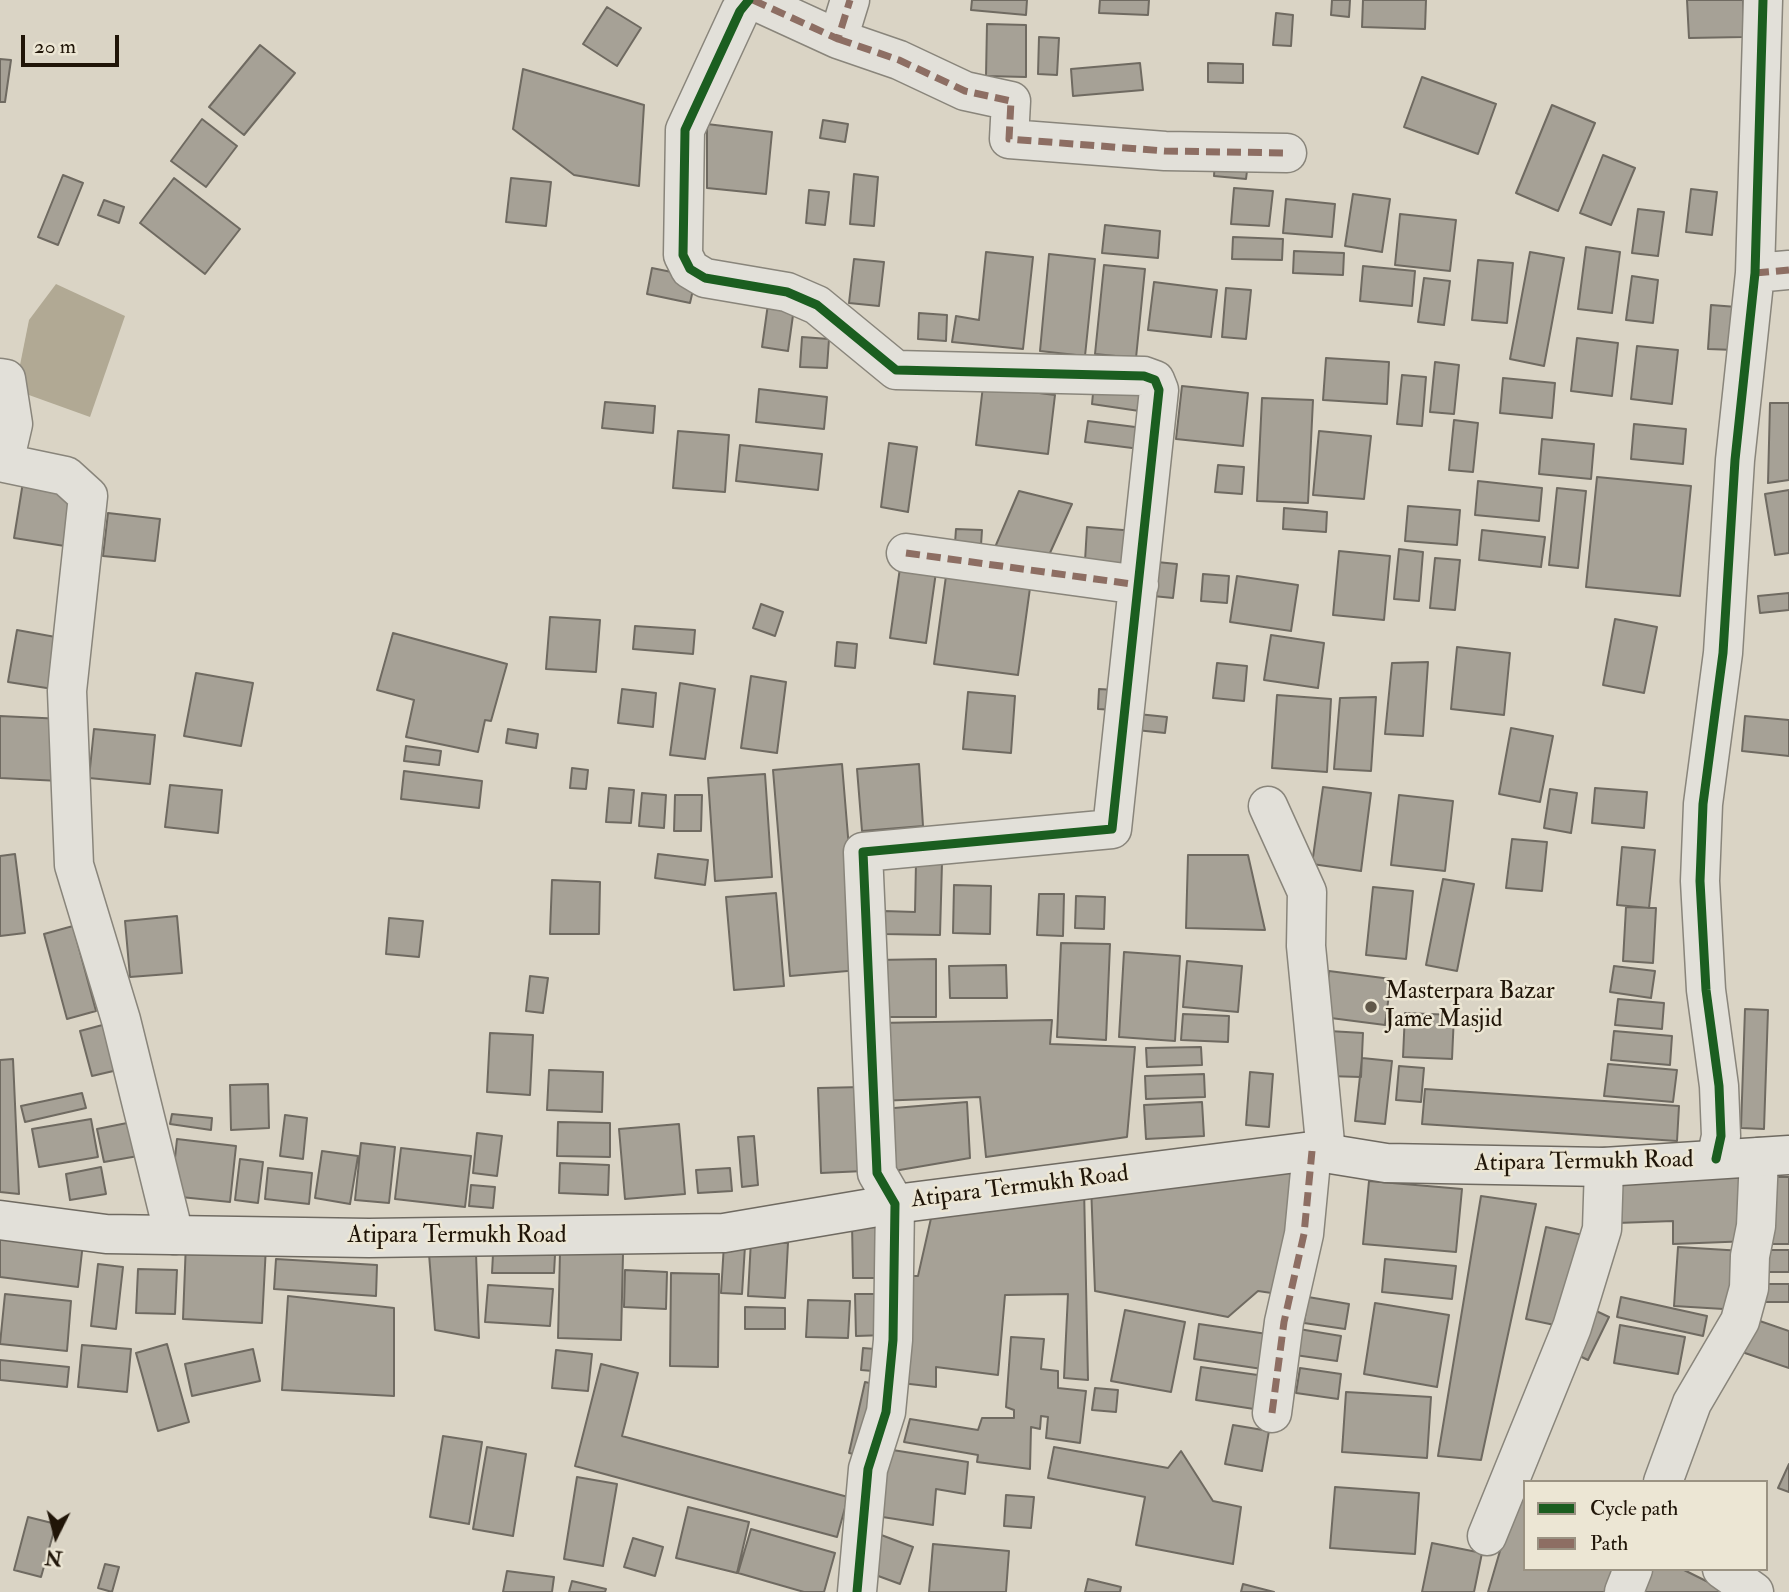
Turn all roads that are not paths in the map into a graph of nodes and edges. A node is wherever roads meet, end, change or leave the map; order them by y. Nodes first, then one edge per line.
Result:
1 (751, 0) edge
2 (849, 0) edge
3 (1763, 0) edge
4 (838, 38) junction
5 (1287, 153) dead end
6 (1772, 272) edge
7 (0, 378) edge
8 (906, 553) dead end
9 (1139, 584) junction
10 (1268, 806) dead end
11 (1319, 1152) junction
12 (1774, 1156) edge
13 (1716, 1160) junction
14 (1604, 1167) junction
15 (895, 1204) junction
16 (0, 1220) edge
17 (174, 1235) junction
18 (1272, 1413) dead end
19 (1664, 1480) edge
20 (1487, 1536) dead end
21 (1632, 1571) edge
22 (1725, 1571) edge
23 (857, 1592) edge
24 (1624, 1592) edge
25 (1754, 1592) edge

1 - 4 street
1 - 9 street
2 - 4 street
3 - 6 street
4 - 5 street
6 - 13 street
7 - 17 street
8 - 9 street
9 - 15 street
10 - 11 street
11 - 14 street, Atipara Termukh Road
11 - 15 street, Atipara Termukh Road
11 - 18 street
12 - 13 street, Atipara Termukh Road
12 - 19 street
13 - 14 street, Atipara Termukh Road
14 - 20 street
15 - 17 street, Atipara Termukh Road
15 - 23 street
16 - 17 street, Atipara Termukh Road
21 - 24 street
22 - 25 street

